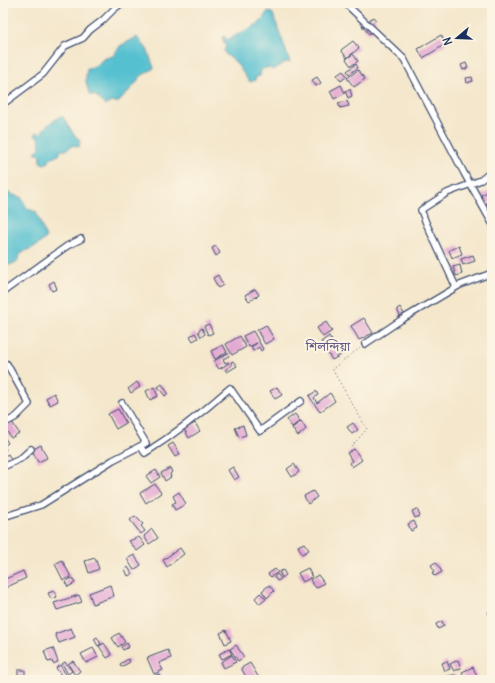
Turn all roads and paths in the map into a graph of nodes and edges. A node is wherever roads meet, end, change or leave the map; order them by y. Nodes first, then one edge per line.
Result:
1 (122, 3) edge
2 (345, 3) edge
3 (3, 104) edge
4 (492, 171) edge
5 (470, 185) junction
6 (492, 222) edge
7 (81, 239) dead end
8 (492, 274) edge
9 (456, 287) junction
10 (3, 292) edge
11 (365, 344) joint
12 (3, 366) edge
13 (301, 401) dead end
14 (122, 402) dead end
15 (3, 424) edge
16 (140, 446) junction
17 (351, 447) dead end
18 (32, 449) dead end
19 (3, 467) edge
20 (3, 517) edge

1 - 3 street
2 - 5 street
4 - 5 street
5 - 6 street
5 - 9 street
7 - 10 street
8 - 9 street
9 - 11 street
11 - 17 path
12 - 15 street
13 - 16 street
14 - 16 street
16 - 20 street
18 - 19 street

